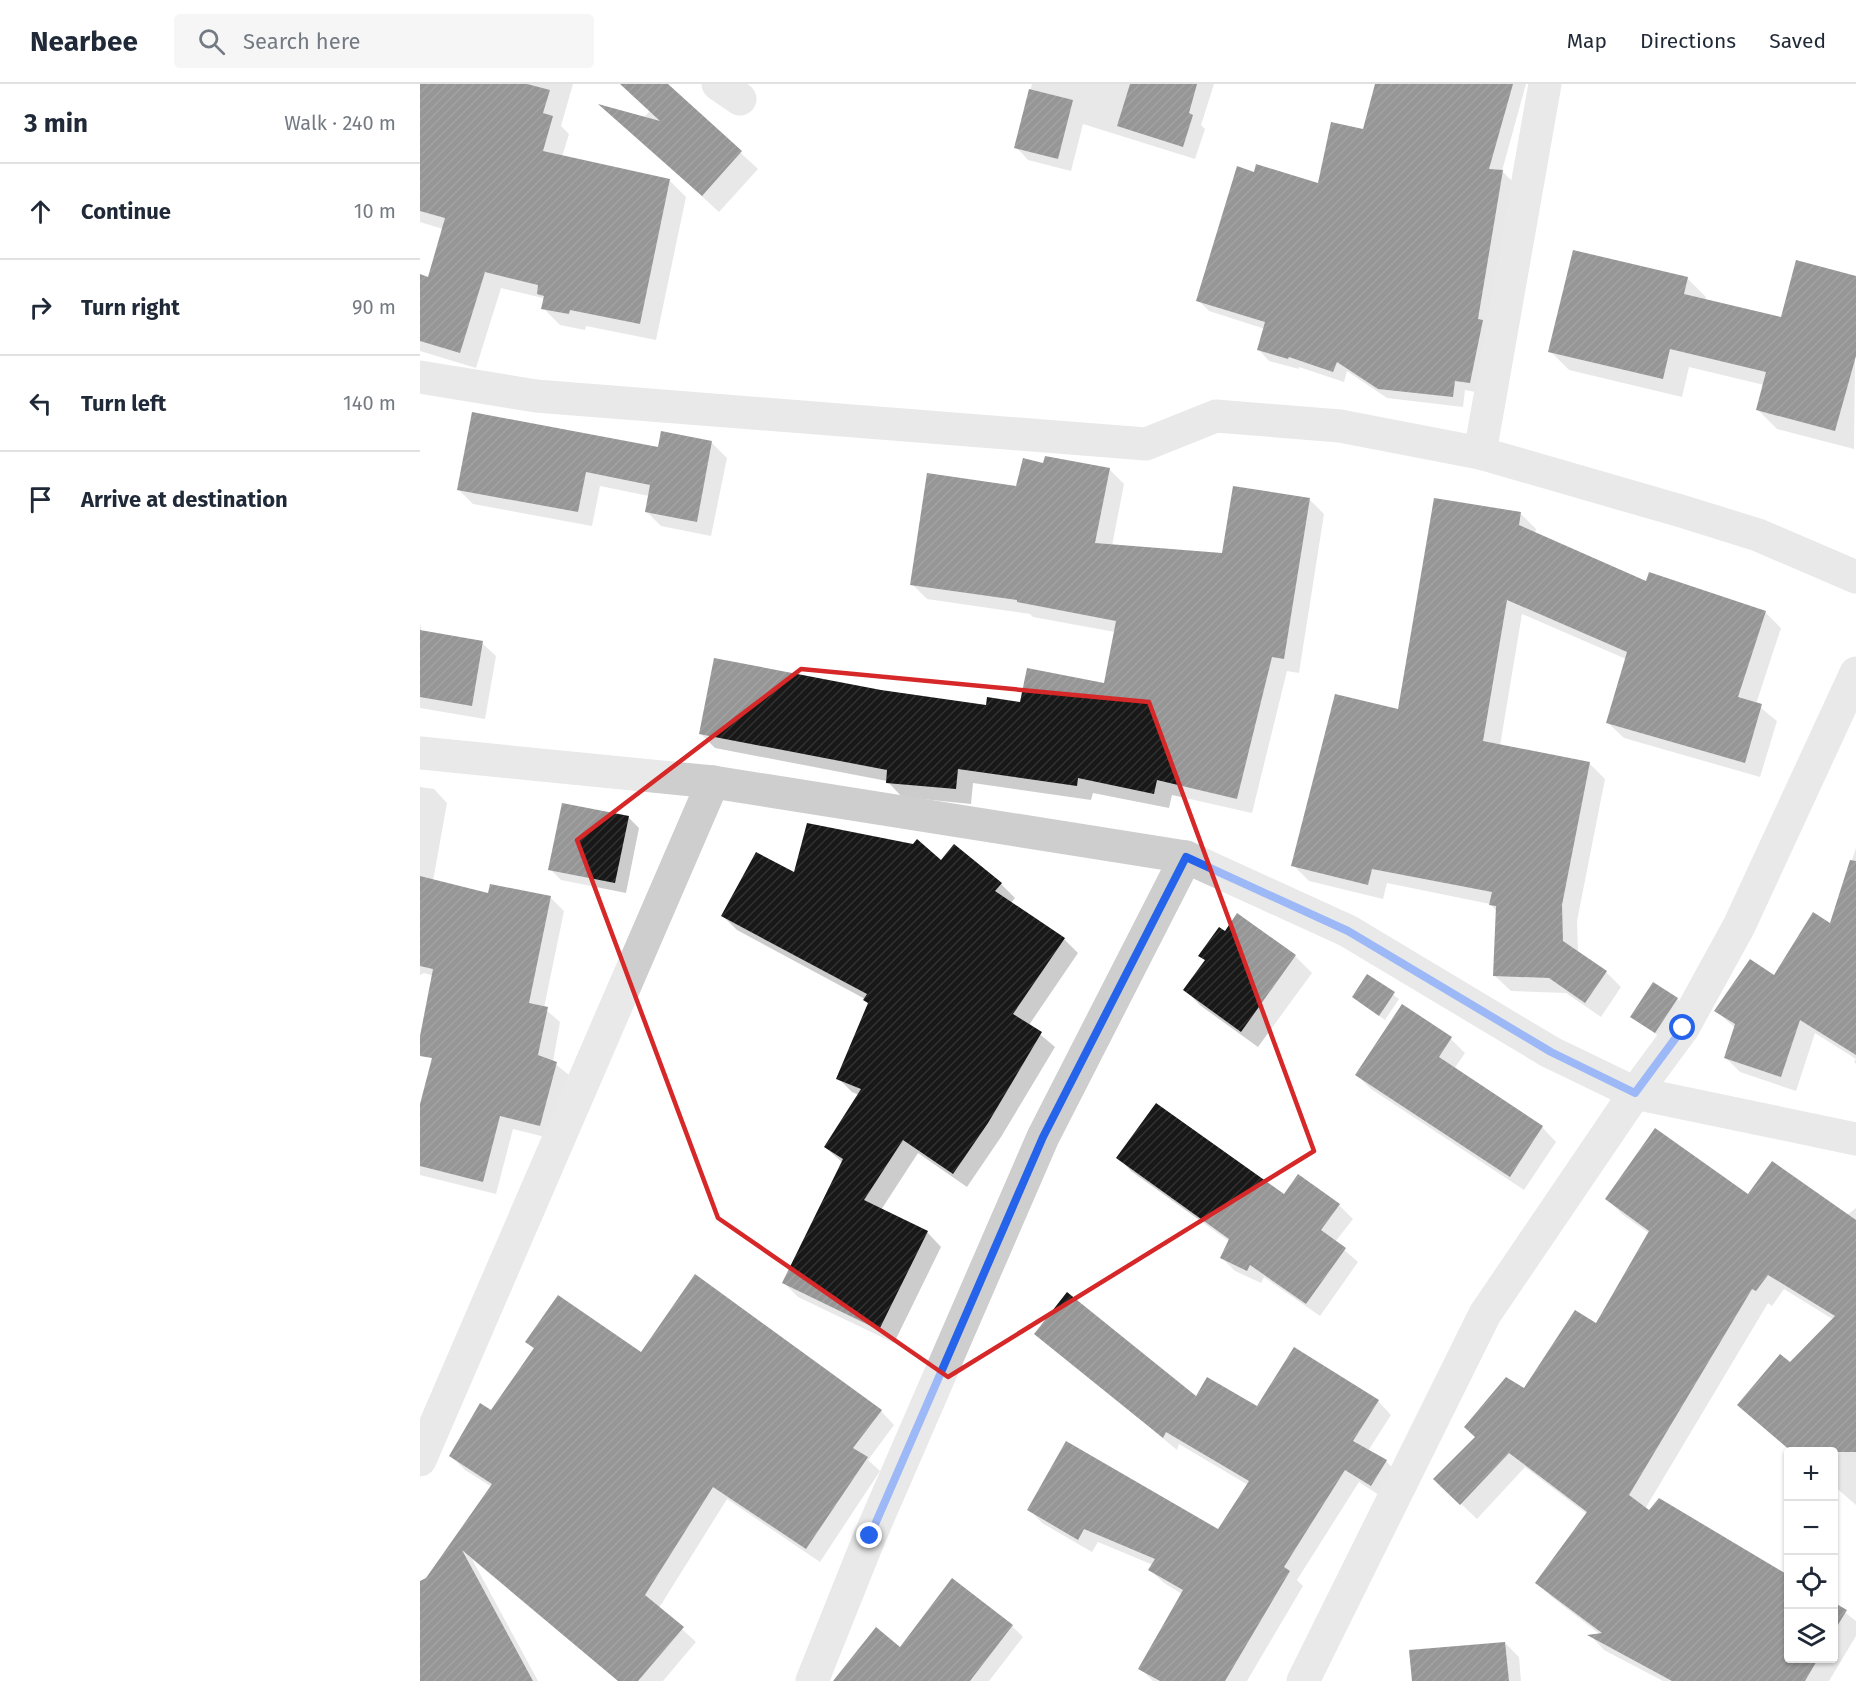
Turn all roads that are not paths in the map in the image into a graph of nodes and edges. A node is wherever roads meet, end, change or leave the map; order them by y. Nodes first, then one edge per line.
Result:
1 (1545, 84) edge
2 (420, 377) edge
3 (1480, 453) junction
4 (1856, 577) edge
5 (1856, 673) edge
6 (420, 753) edge
7 (713, 782) junction
8 (1186, 857) junction
9 (1635, 1093) junction
10 (1856, 1139) edge
11 (420, 1460) edge
12 (812, 1681) edge
13 (1303, 1681) edge

1 - 3 street
2 - 3 street
3 - 4 street
5 - 9 street
6 - 7 street
7 - 8 street
7 - 11 street
8 - 9 street
8 - 12 street
9 - 10 street
9 - 13 street

